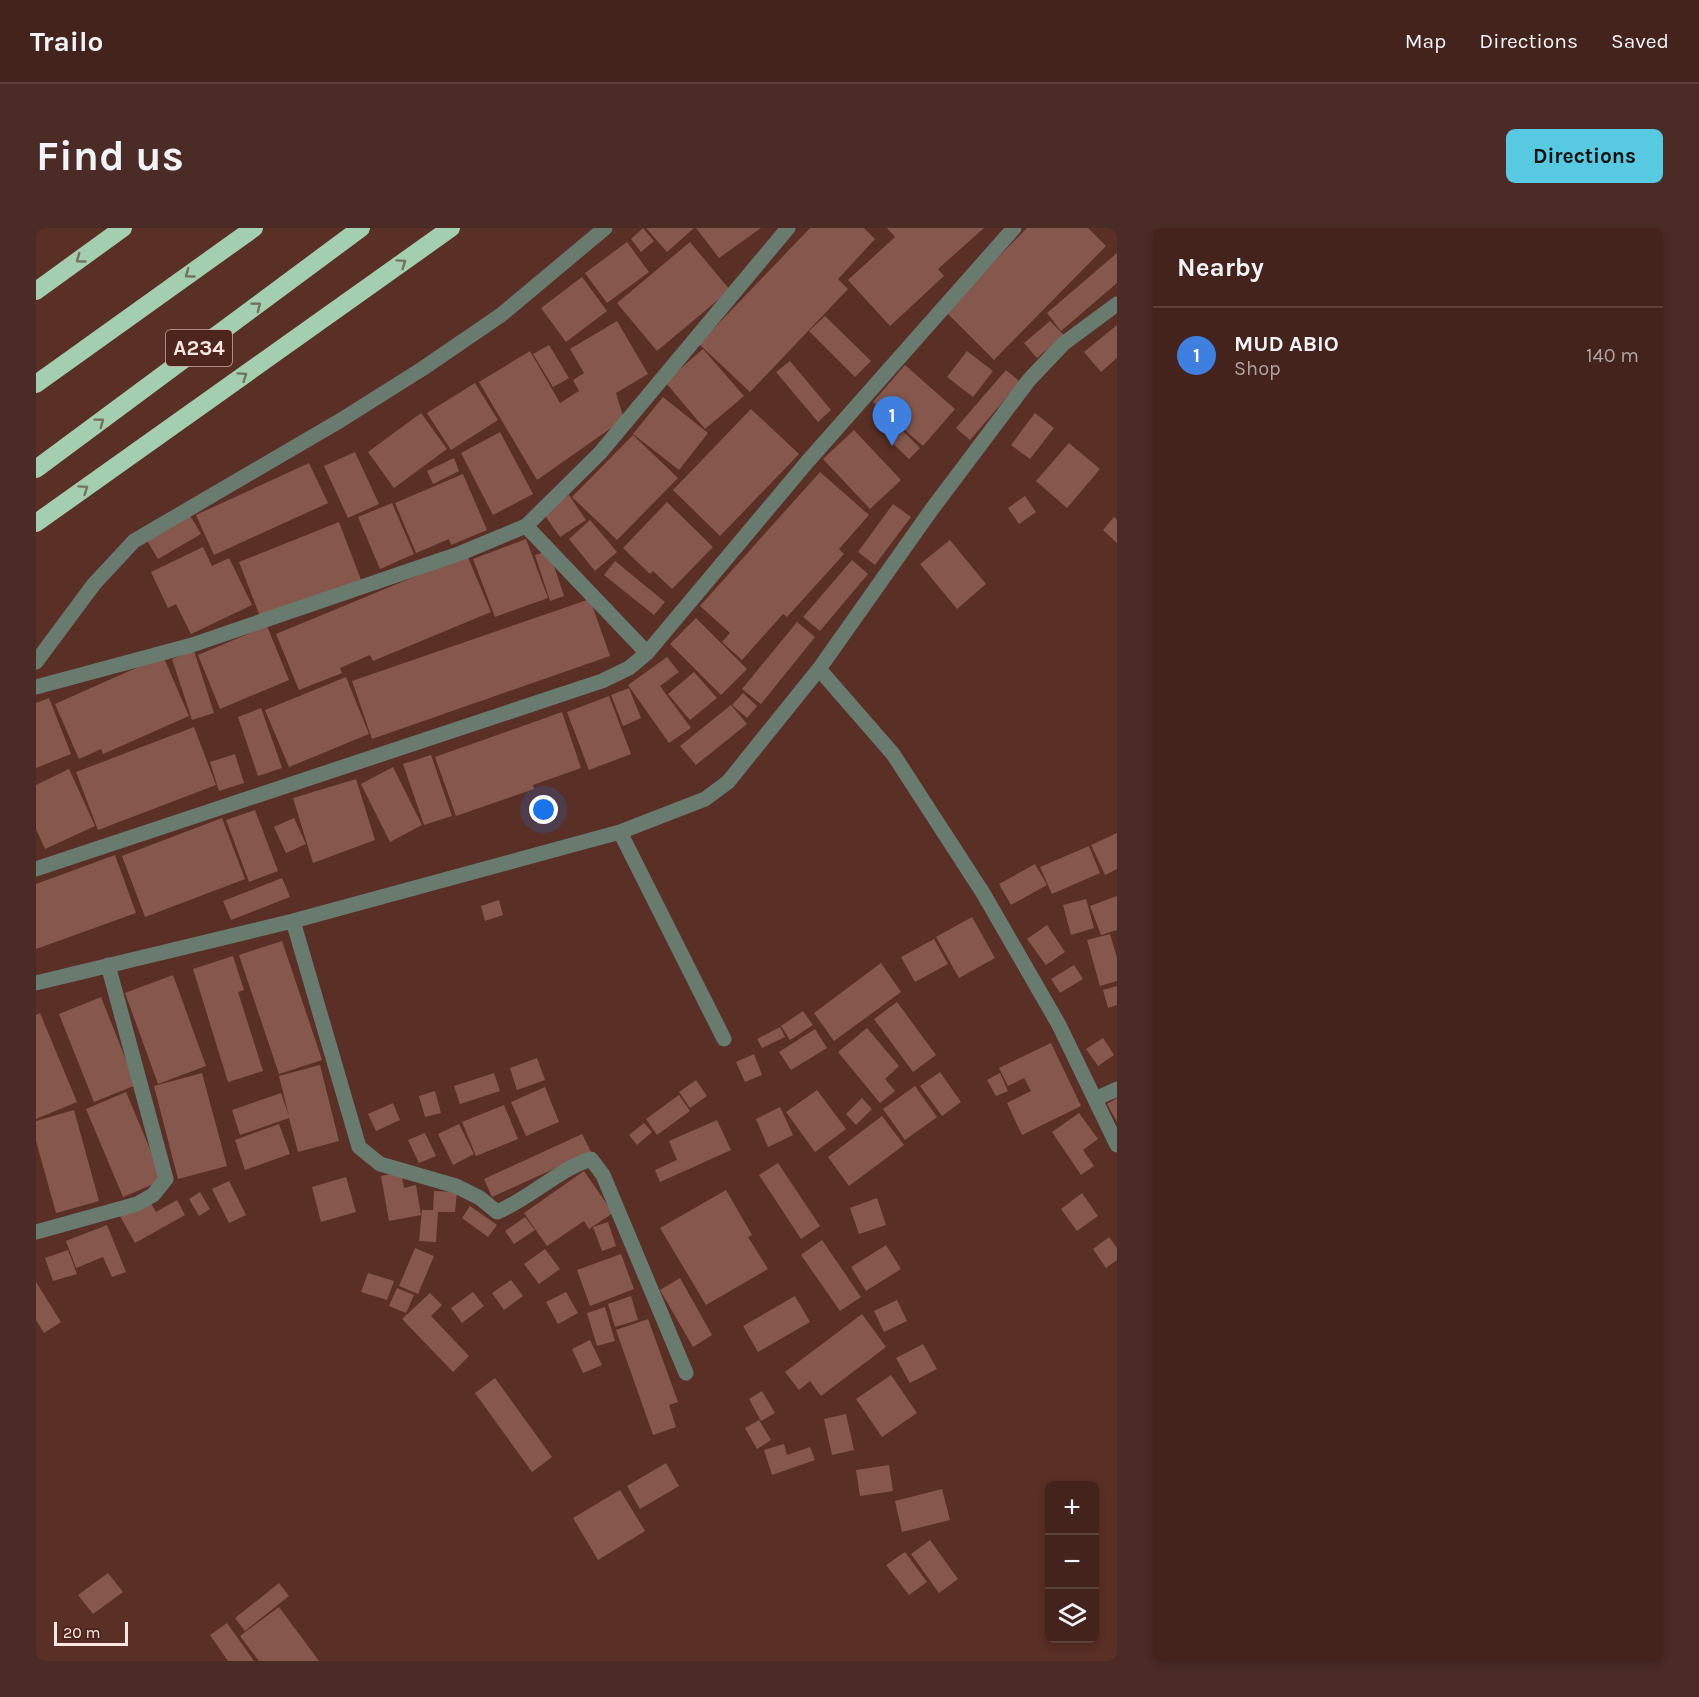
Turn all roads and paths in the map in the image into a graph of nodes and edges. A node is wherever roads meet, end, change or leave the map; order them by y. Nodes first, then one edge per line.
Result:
1 (123, 228) edge
2 (254, 228) edge
3 (362, 228) edge
4 (451, 228) edge
5 (604, 228) edge
6 (788, 228) edge
7 (1014, 228) edge
8 (36, 291) edge
9 (1117, 304) edge
10 (36, 384) edge
11 (36, 469) edge
12 (36, 523) edge
13 (526, 526) junction
14 (647, 653) junction
15 (36, 662) edge
16 (819, 669) junction
17 (36, 687) edge
18 (620, 832) junction
19 (36, 869) edge
20 (293, 921) junction
21 (108, 965) junction
22 (36, 983) edge
23 (724, 1039) dead end
24 (1117, 1089) edge
25 (1095, 1099) junction
26 (1117, 1144) edge
27 (36, 1232) edge
28 (686, 1373) dead end

1 -> 8 highway
2 -> 10 highway, A234
11 -> 3 highway, A234
12 -> 4 highway
5 - 15 street
6 - 13 street
7 - 14 street
9 - 16 street
13 - 14 street
13 - 17 street
14 - 19 street
16 - 18 street
16 - 25 street
18 - 20 street
18 - 23 street
20 - 21 street
20 - 28 street
21 - 22 street
21 - 27 street
24 - 25 street
25 - 26 street

